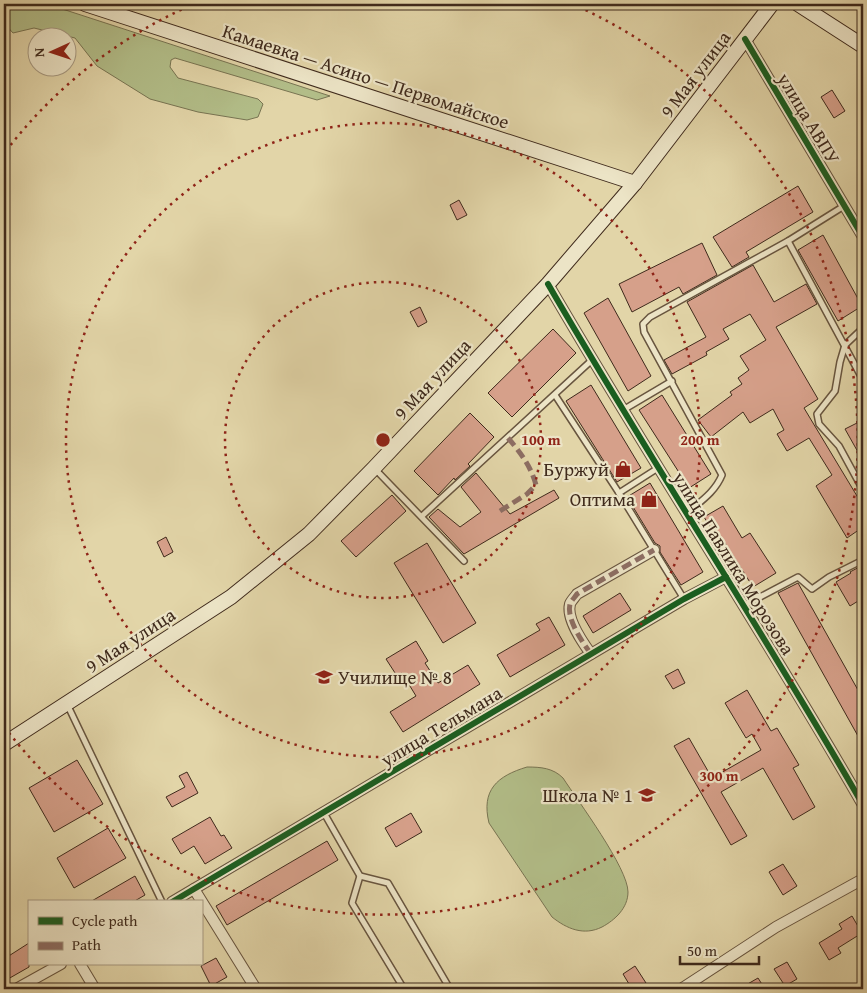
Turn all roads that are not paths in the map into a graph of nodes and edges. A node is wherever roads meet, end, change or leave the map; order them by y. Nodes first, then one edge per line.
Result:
1 (85, 4) edge
2 (772, 4) edge
3 (798, 4) edge
4 (745, 39) junction
5 (862, 44) edge
6 (635, 183) junction
7 (844, 206) junction
8 (863, 237) edge
9 (788, 241) junction
10 (548, 284) junction
11 (863, 328) edge
12 (845, 345) junction
13 (592, 360) junction
14 (863, 380) edge
15 (672, 381) junction
16 (555, 395) junction
17 (623, 410) junction
18 (374, 468) junction
19 (658, 468) junction
20 (863, 490) edge
21 (620, 493) junction
22 (687, 513) junction
23 (422, 516) junction
24 (654, 550) junction
25 (863, 560) edge
26 (464, 561) dead end
27 (726, 577) junction
28 (684, 599) junction
29 (743, 606) junction
30 (591, 654) junction
31 (67, 704) junction
32 (4, 744) edge
33 (863, 805) edge
34 (324, 812) junction
35 (360, 876) junction
36 (863, 879) edge
37 (194, 889) junction
38 (161, 900) edge
39 (175, 900) edge
40 (201, 900) edge
41 (202, 902) edge
42 (57, 966) edge
43 (81, 966) edge
44 (16, 989) edge
45 (95, 989) edge
46 (256, 989) edge
47 (404, 989) edge
48 (450, 989) edge
49 (682, 989) edge

1 - 6 main road, Камаевка — Асино — Первомайское
2 - 4 main road, 9 Мая улица
3 - 5 main road
4 - 6 main road, 9 Мая улица
4 - 7 street, улица АВПУ
6 - 10 main road, 9 Мая улица
7 - 8 street, улица АВПУ
7 - 9 lane
9 - 12 lane
9 - 15 lane
10 - 13 street, улица Павлика Морозова
10 - 18 main road, 9 Мая улица
11 - 12 lane
12 - 14 lane
12 - 20 lane
13 - 16 lane
13 - 17 street, улица Павлика Морозова
15 - 17 lane
15 - 22 lane
16 - 21 lane
16 - 23 lane
17 - 19 street, улица Павлика Морозова
18 - 23 lane
18 - 31 main road, 9 Мая улица
19 - 21 lane
19 - 22 street, улица Павлика Морозова
21 - 24 lane
22 - 27 street, улица Павлика Морозова
23 - 26 lane
24 - 28 lane
24 - 30 street
25 - 29 lane
27 - 28 street, улица Тельмана
27 - 29 street, улица Павлика Морозова
28 - 30 street, улица Тельмана
29 - 33 street, улица Павлика Морозова
30 - 34 street, улица Тельмана
31 - 32 main road, 9 Мая улица
31 - 38 lane
34 - 35 lane
34 - 37 street, улица Тельмана
35 - 47 lane
35 - 48 lane
36 - 49 street
37 - 39 street, улица Тельмана
37 - 40 street
41 - 46 street
42 - 44 street
43 - 45 street

